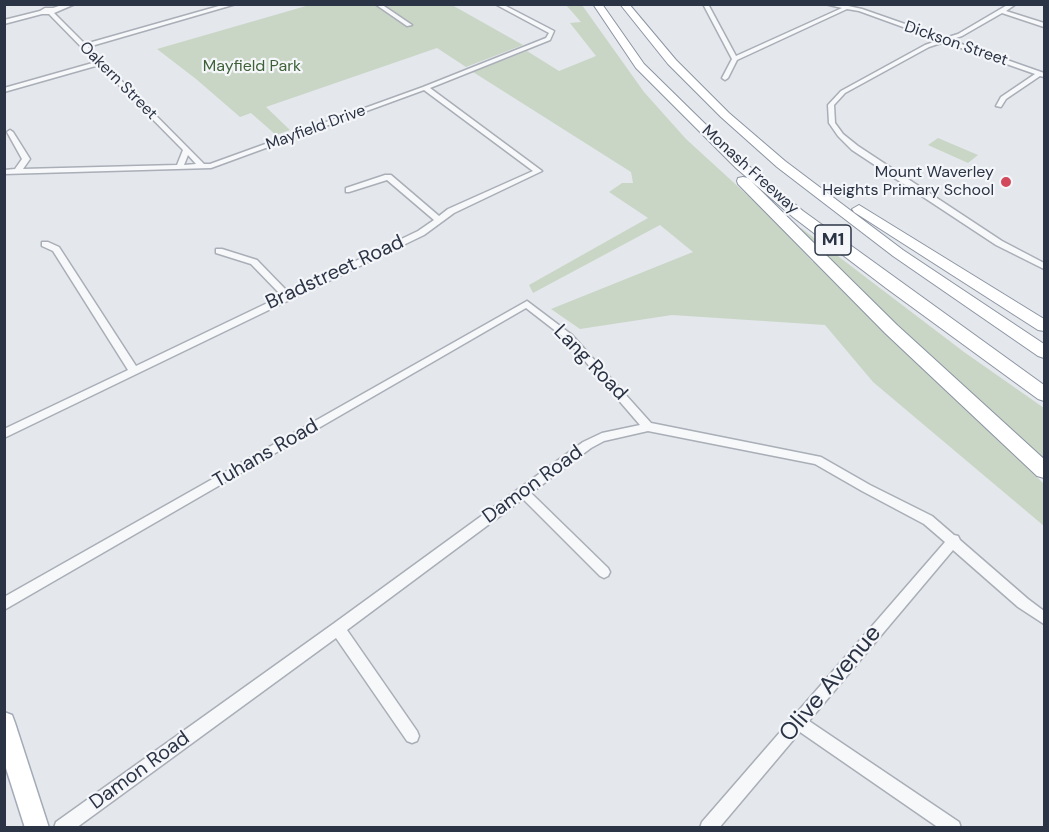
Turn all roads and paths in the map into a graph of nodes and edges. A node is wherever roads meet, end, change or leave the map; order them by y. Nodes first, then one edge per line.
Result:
1 (73, 4) edge
2 (234, 4) edge
3 (377, 4) edge
4 (497, 4) edge
5 (515, 4) edge
6 (597, 4) edge
7 (624, 4) edge
8 (705, 4) edge
9 (827, 4) edge
10 (855, 4) edge
11 (1014, 4) edge
12 (504, 8) junction
13 (48, 9) edge
14 (846, 9) junction
15 (1002, 11) junction
16 (4, 22) edge
17 (409, 25) dead end
18 (1044, 25) edge
19 (960, 35) junction
20 (941, 39) junction
21 (951, 43) junction
22 (83, 46) junction
23 (735, 59) junction
24 (99, 63) junction
25 (640, 66) junction
26 (1042, 74) edge
27 (725, 78) dead end
28 (425, 88) junction
29 (4, 90) edge
30 (999, 106) dead end
31 (725, 115) junction
32 (10, 132) dead end
33 (187, 150) junction
34 (203, 167) junction
35 (178, 168) junction
36 (18, 171) junction
37 (4, 172) edge
38 (349, 190) dead end
39 (439, 220) junction
40 (45, 244) dead end
41 (219, 251) dead end
42 (1044, 266) edge
43 (287, 296) junction
44 (527, 304) joint
45 (1044, 326) edge
46 (1044, 352) edge
47 (134, 372) junction
48 (1044, 394) edge
49 (648, 427) junction
50 (4, 434) edge
51 (1044, 470) edge
52 (524, 492) junction
53 (954, 540) junction
54 (604, 572) dead end
55 (4, 604) edge
56 (1044, 618) edge
57 (338, 629) junction
58 (798, 722) junction
59 (4, 723) edge
60 (412, 736) dead end
61 (37, 828) edge
62 (62, 828) edge
63 (708, 828) edge
64 (952, 828) edge

1 - 13 street
2 - 22 street
3 - 17 street
4 - 12 street, Mayfield Drive
5 - 12 street
6 - 25 highway, Monash Freeway / M1
7 - 31 highway, Monash Freeway / M1
8 - 23 street
9 - 14 street, Dickson Street
10 - 14 street
11 - 15 street
12 - 28 street, Mayfield Drive
13 - 16 street
13 - 22 street, Oakern Street
14 - 20 street, Dickson Street
14 - 23 street
15 - 18 street
15 - 19 street
19 - 20 street
19 - 21 street
20 - 21 street, Dickson Street
20 - 42 street
21 - 26 street, Dickson Street
22 - 24 street, Oakern Street
23 - 27 street
24 - 29 street
24 - 33 street, Oakern Street
25 - 48 highway, Monash Freeway / M1
25 - 51 highway
26 - 30 street
28 - 34 street, Mayfield Drive
28 - 39 street, Bradstreet Road
31 - 45 highway
31 - 46 highway, Monash Freeway / M1
32 - 36 street
33 - 34 street, Oakern Street
33 - 35 street
34 - 35 street, Mayfield Drive
35 - 36 street, Mayfield Drive
36 - 37 street, Mayfield Drive
38 - 39 street
39 - 43 street, Bradstreet Road
40 - 47 street
41 - 43 street
43 - 47 street, Bradstreet Road
44 - 49 street, Lang Road
44 - 55 street, Tuhans Road
47 - 50 street, Bradstreet Road
49 - 52 street, Damon Road
49 - 53 street, Damon Road
52 - 54 street
52 - 57 street, Damon Road
53 - 56 street, Damon Road
53 - 58 street, Olive Avenue
57 - 60 street
57 - 62 street, Damon Road
58 - 63 street, Olive Avenue
58 - 64 street
59 - 61 main road

